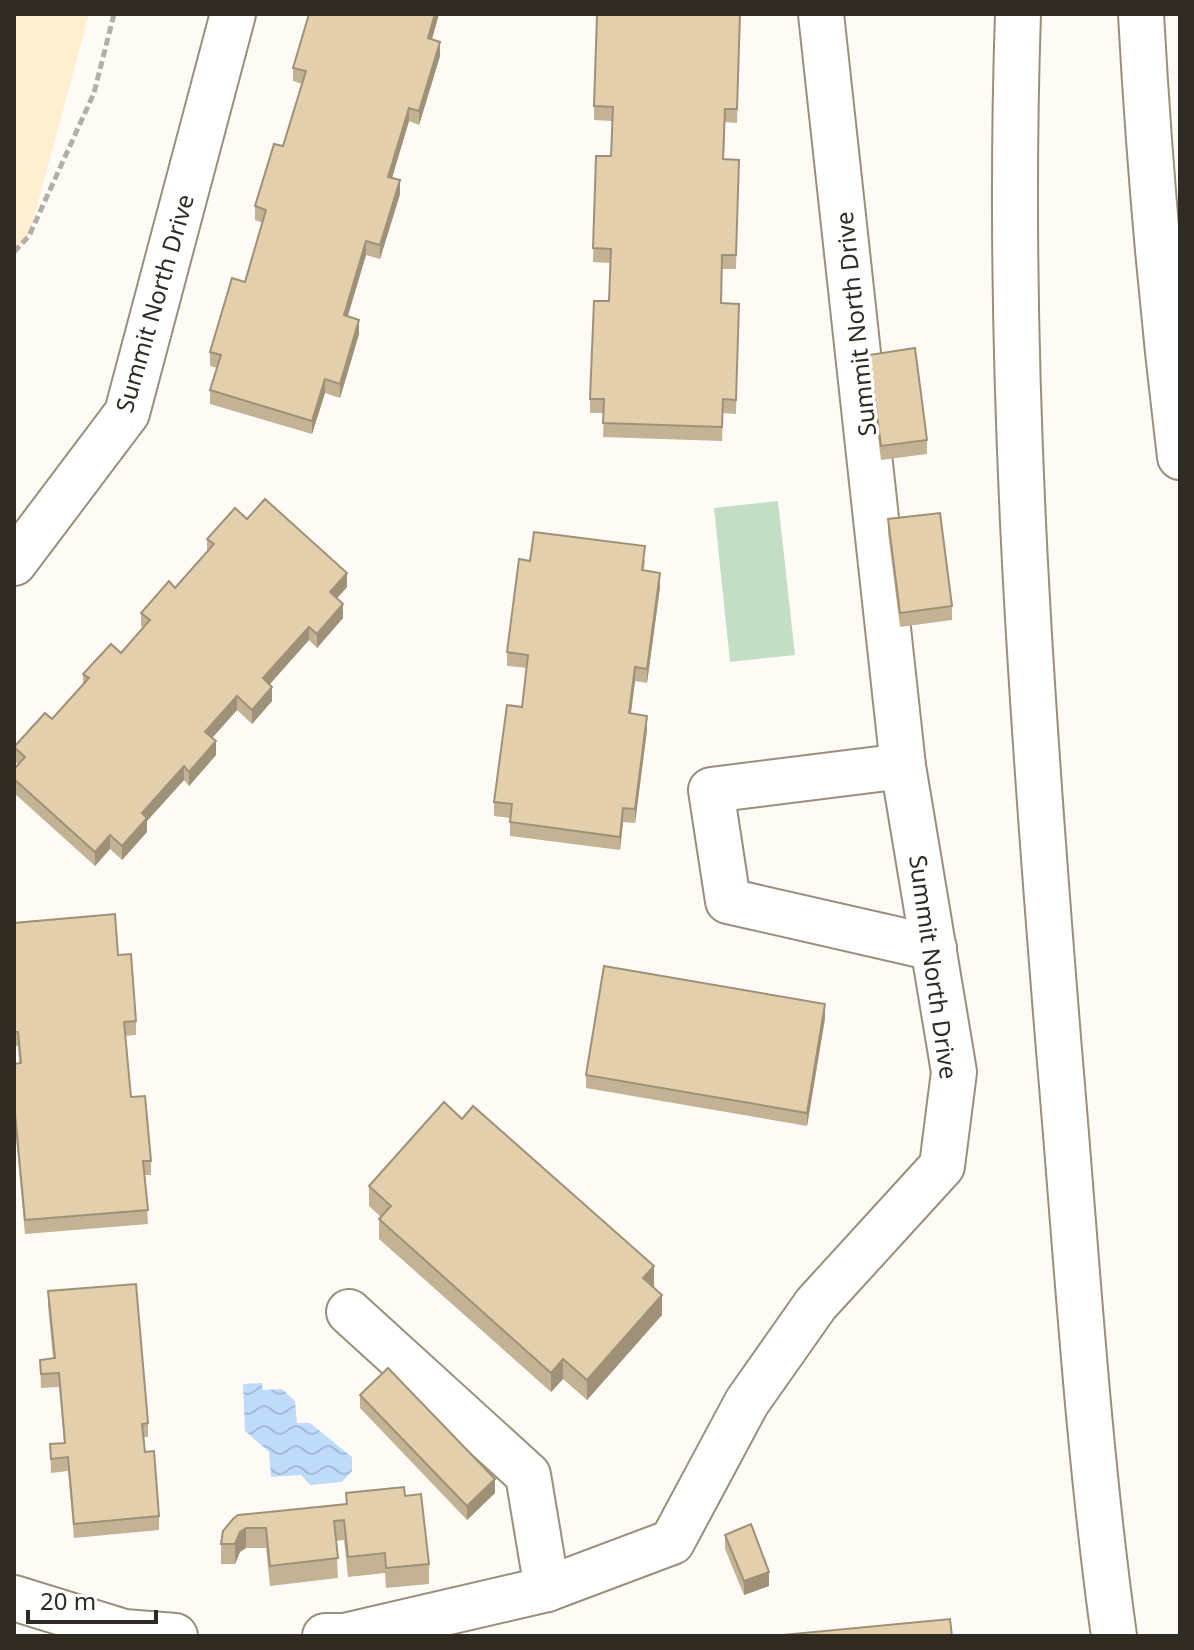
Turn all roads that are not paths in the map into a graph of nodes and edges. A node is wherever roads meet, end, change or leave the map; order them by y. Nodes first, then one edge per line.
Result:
1 (233, 14) edge
2 (821, 14) edge
3 (1018, 14) edge
4 (1141, 14) edge
5 (1180, 457) edge
6 (14, 563) edge
7 (903, 766) junction
8 (934, 948) junction
9 (349, 1312) dead end
10 (547, 1589) junction
11 (14, 1598) edge
12 (175, 1636) edge
13 (325, 1636) edge
14 (345, 1636) edge
15 (1114, 1636) edge

1 - 6 main road, Summit North Drive
2 - 7 main road, Summit North Drive
3 - 15 main road
4 - 5 main road
7 - 8 main road, Summit North Drive
7 - 8 main road
8 - 10 main road, Summit North Drive
9 - 10 main road
10 - 14 main road, Summit North Drive
11 - 12 main road
13 - 14 main road, Summit North Drive

